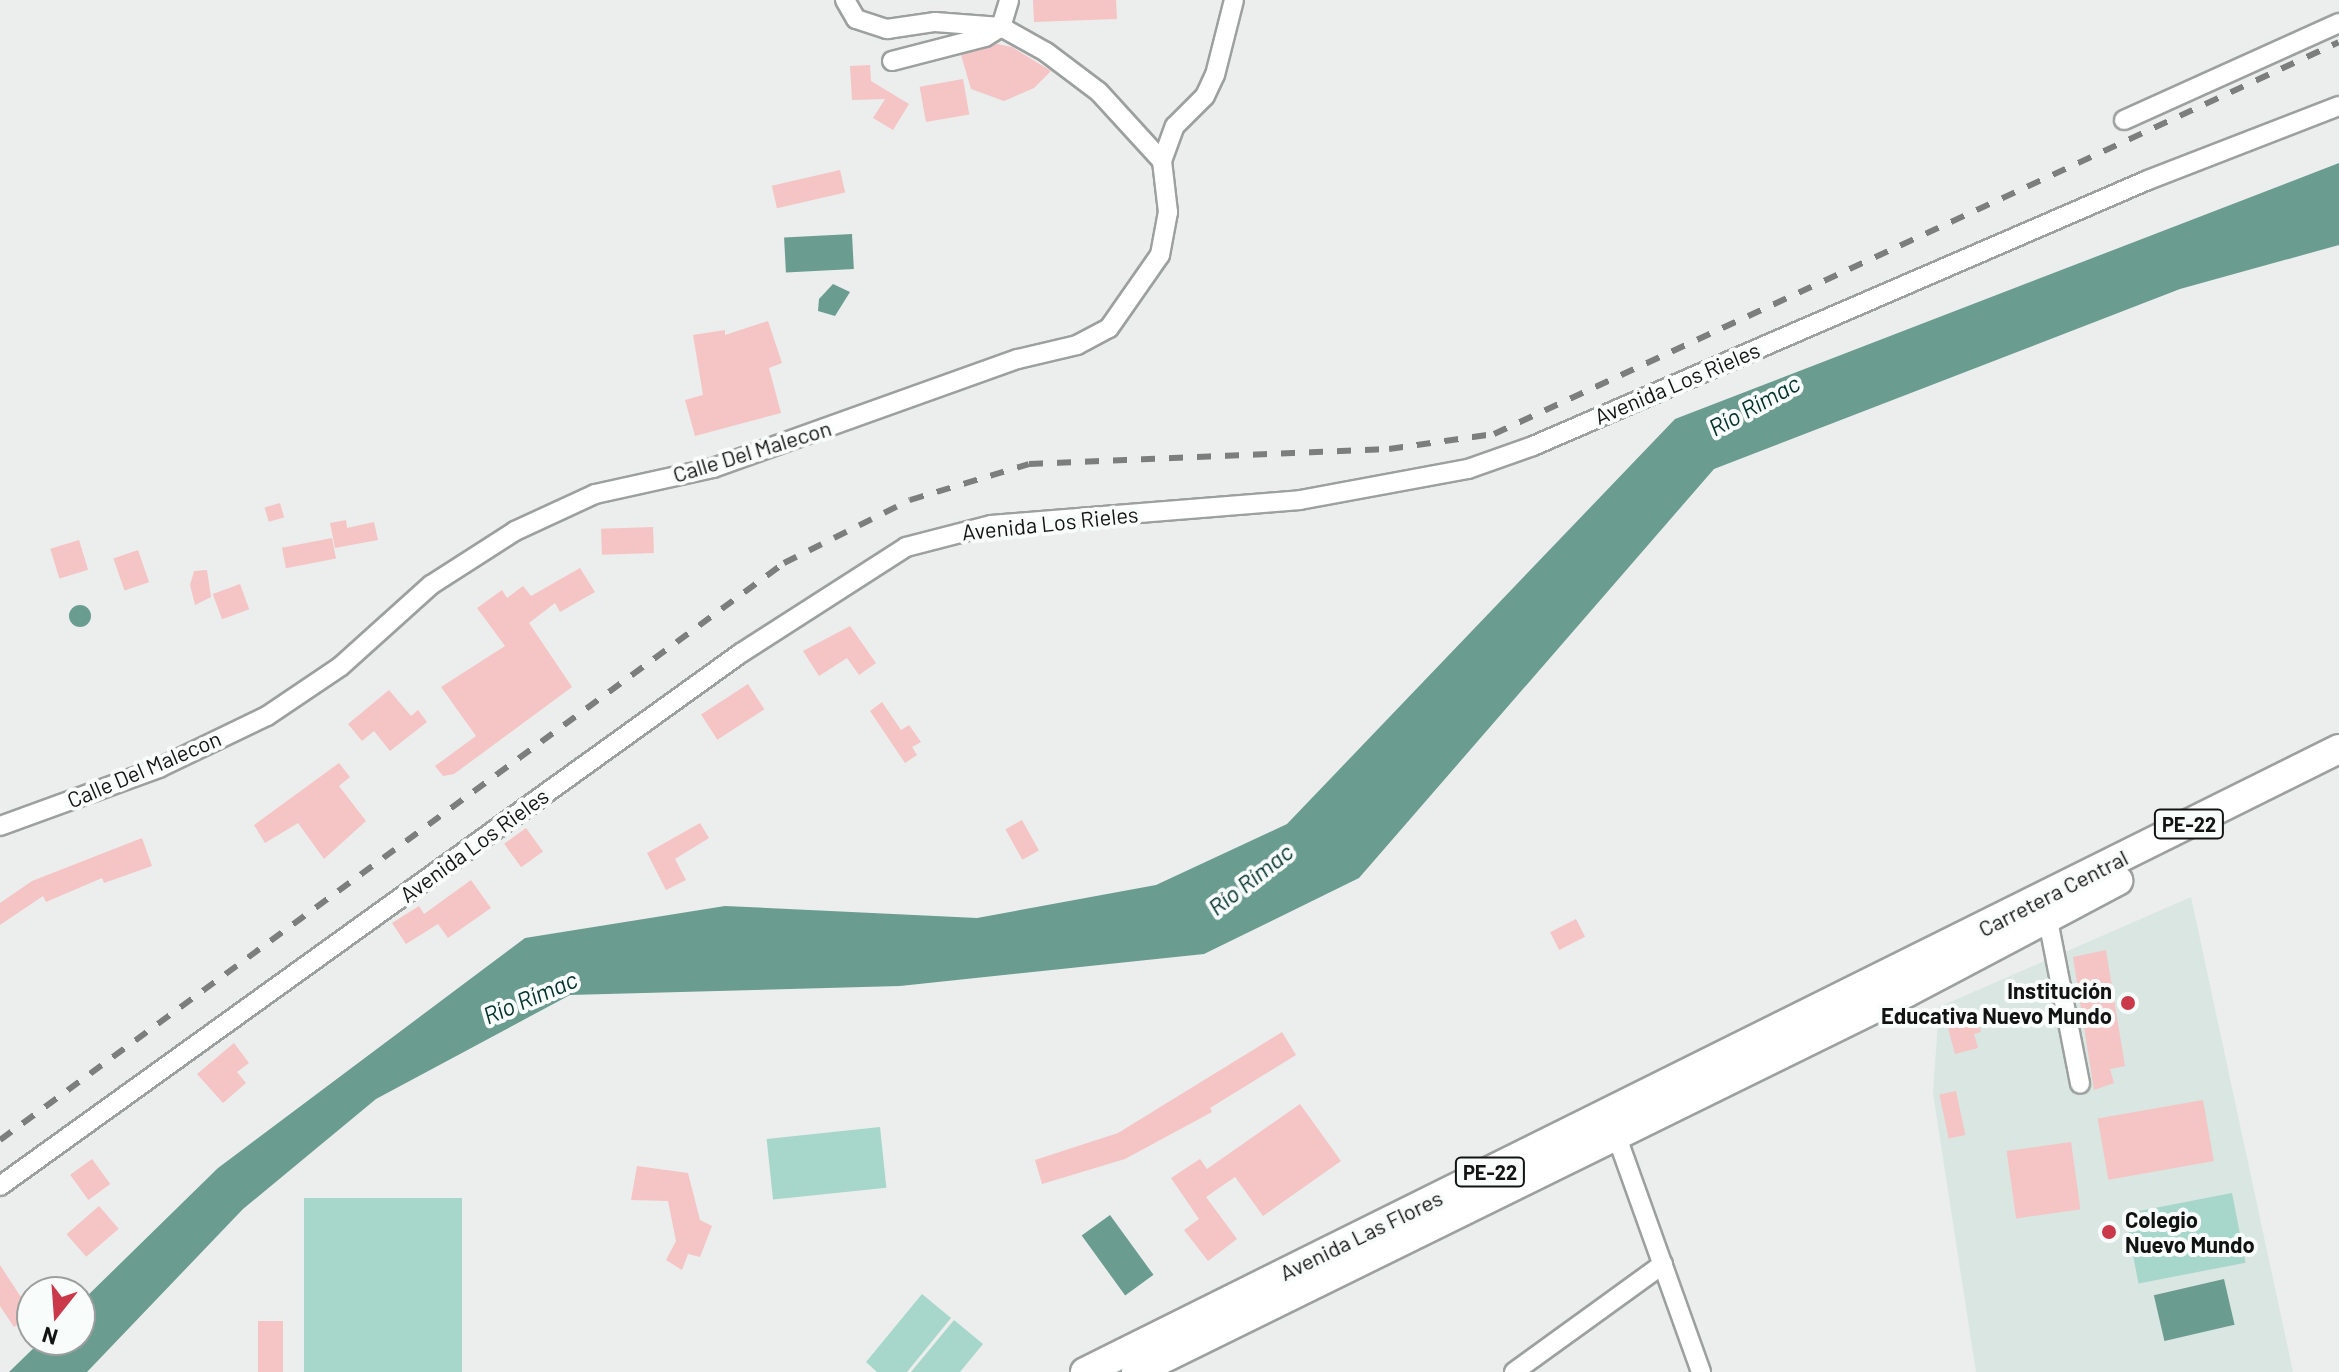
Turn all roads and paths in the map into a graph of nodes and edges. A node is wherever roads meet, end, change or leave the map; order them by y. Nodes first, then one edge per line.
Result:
1 (845, 0) edge
2 (1009, 0) edge
3 (1234, 0) edge
4 (2339, 23) edge
5 (1001, 27) junction
6 (892, 61) dead end
7 (2339, 106) edge
8 (2124, 120) dead end
9 (1162, 161) junction
10 (2339, 749) edge
11 (2339, 767) edge
12 (0, 826) edge
13 (2046, 908) junction
14 (1902, 982) joint
15 (2080, 1084) dead end
16 (1612, 1124) junction
17 (0, 1186) edge
18 (1663, 1264) junction
19 (1219, 1318) junction
20 (1085, 1372) edge
21 (1136, 1372) edge
22 (1514, 1372) edge
23 (1701, 1372) edge

1 - 5 street
2 - 5 street
3 - 9 street
4 - 8 street
5 - 6 street
5 - 9 street
7 - 17 street, Avenida Los Rieles
9 - 12 street, Calle Del Malecon
10 - 13 highway, Carretera Central / PE-22
11 - 13 highway, Carretera Central / PE-22
13 - 14 highway, Carretera Central / PE-22
13 - 15 street
14 - 16 highway, Avenida Las Flores / PE-22
16 - 18 street
16 - 19 highway, Avenida Las Flores / PE-22
18 - 22 street
18 - 23 street
19 - 20 highway, Avenida Las Flores / PE-22
19 - 21 highway, Avenida Las Flores / PE-22

